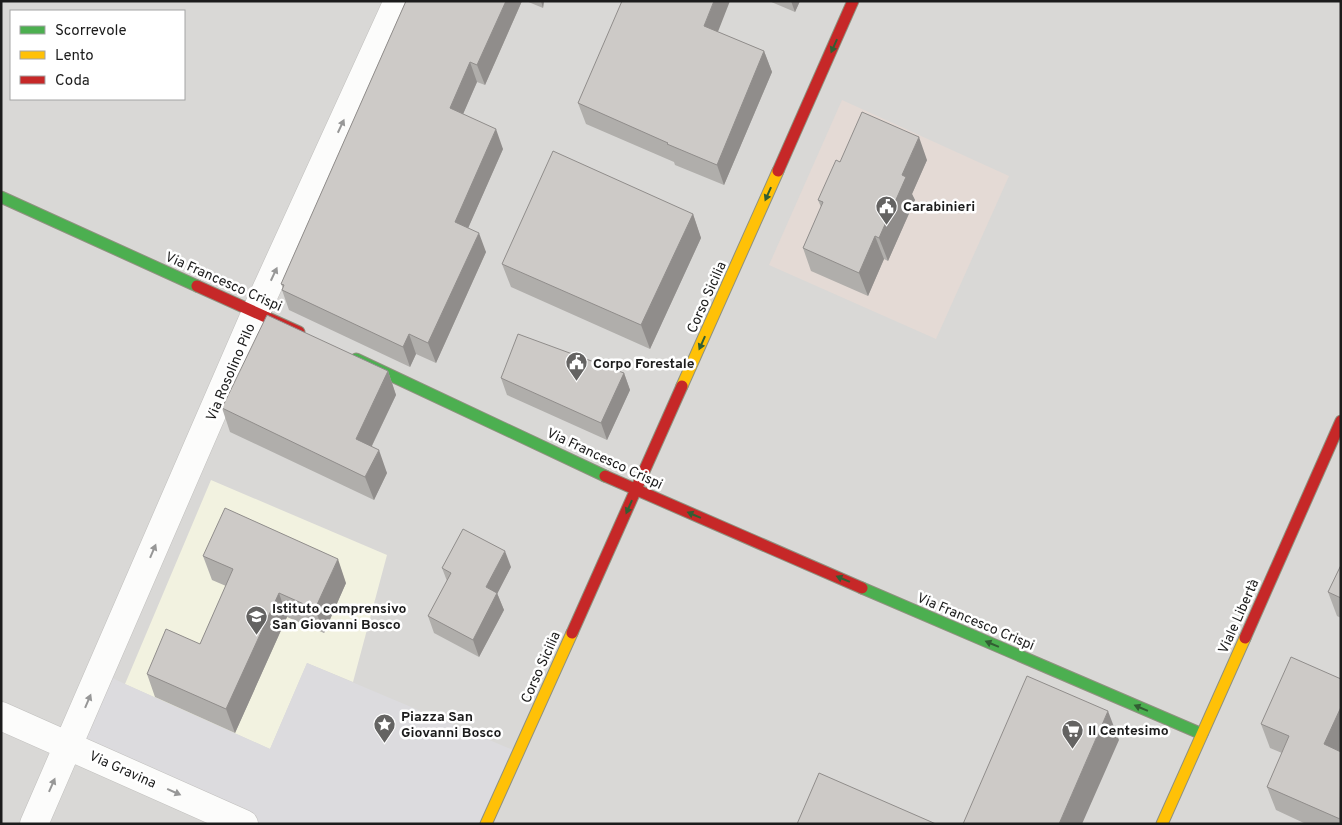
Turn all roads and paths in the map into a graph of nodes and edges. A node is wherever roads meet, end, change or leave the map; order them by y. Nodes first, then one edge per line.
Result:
1 (398, 1) edge
2 (853, 1) edge
3 (1, 197) edge
4 (256, 312) junction
5 (311, 337) edge
6 (347, 354) edge
7 (1341, 421) edge
8 (636, 490) junction
9 (1, 716) edge
10 (1202, 734) junction
11 (69, 745) junction
12 (1167, 820) edge
13 (34, 824) edge
14 (244, 824) edge
15 (486, 824) edge

4 -> 1 street, Via Rosolino Pilo
2 -> 8 street, Corso Sicilia
3 - 4 street, Via Francesco Crispi
4 - 5 street, Via Francesco Crispi
11 -> 4 street, Via Rosolino Pilo
6 - 8 street, Via Francesco Crispi
7 - 10 street, Viale Libertà
10 -> 8 street, Via Francesco Crispi
8 -> 15 street, Corso Sicilia
9 - 11 street, Via Gravina
10 - 12 street, Viale Libertà
13 -> 11 street, Via Rosolino Pilo
11 -> 14 street, Via Gravina

